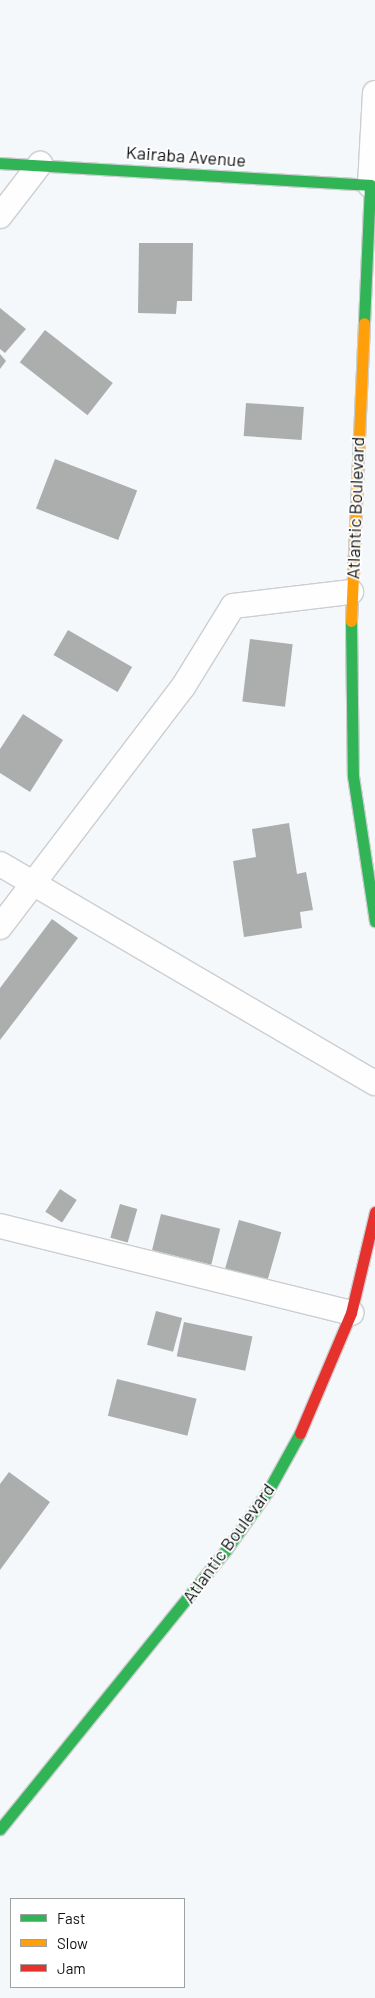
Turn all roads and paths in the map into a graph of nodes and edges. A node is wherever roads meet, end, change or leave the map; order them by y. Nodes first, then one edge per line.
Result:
1 (375, 94) edge
2 (0, 163) edge
3 (40, 164) junction
4 (370, 185) junction
5 (0, 216) edge
6 (351, 592) junction
7 (0, 864) edge
8 (32, 884) junction
9 (375, 921) edge
10 (0, 927) edge
11 (375, 1083) edge
12 (375, 1212) edge
13 (0, 1226) edge
14 (351, 1314) junction
15 (0, 1830) edge

1 - 4 street, Atlantic Boulevard
2 - 3 street, Kairaba Avenue
3 - 4 street, Kairaba Avenue
3 - 5 street
4 - 6 street, Atlantic Boulevard
6 - 8 street
6 - 9 street, Atlantic Boulevard
7 - 8 street
8 - 10 street
8 - 11 street
12 - 14 street, Atlantic Boulevard
13 - 14 street
14 - 15 street, Atlantic Boulevard

